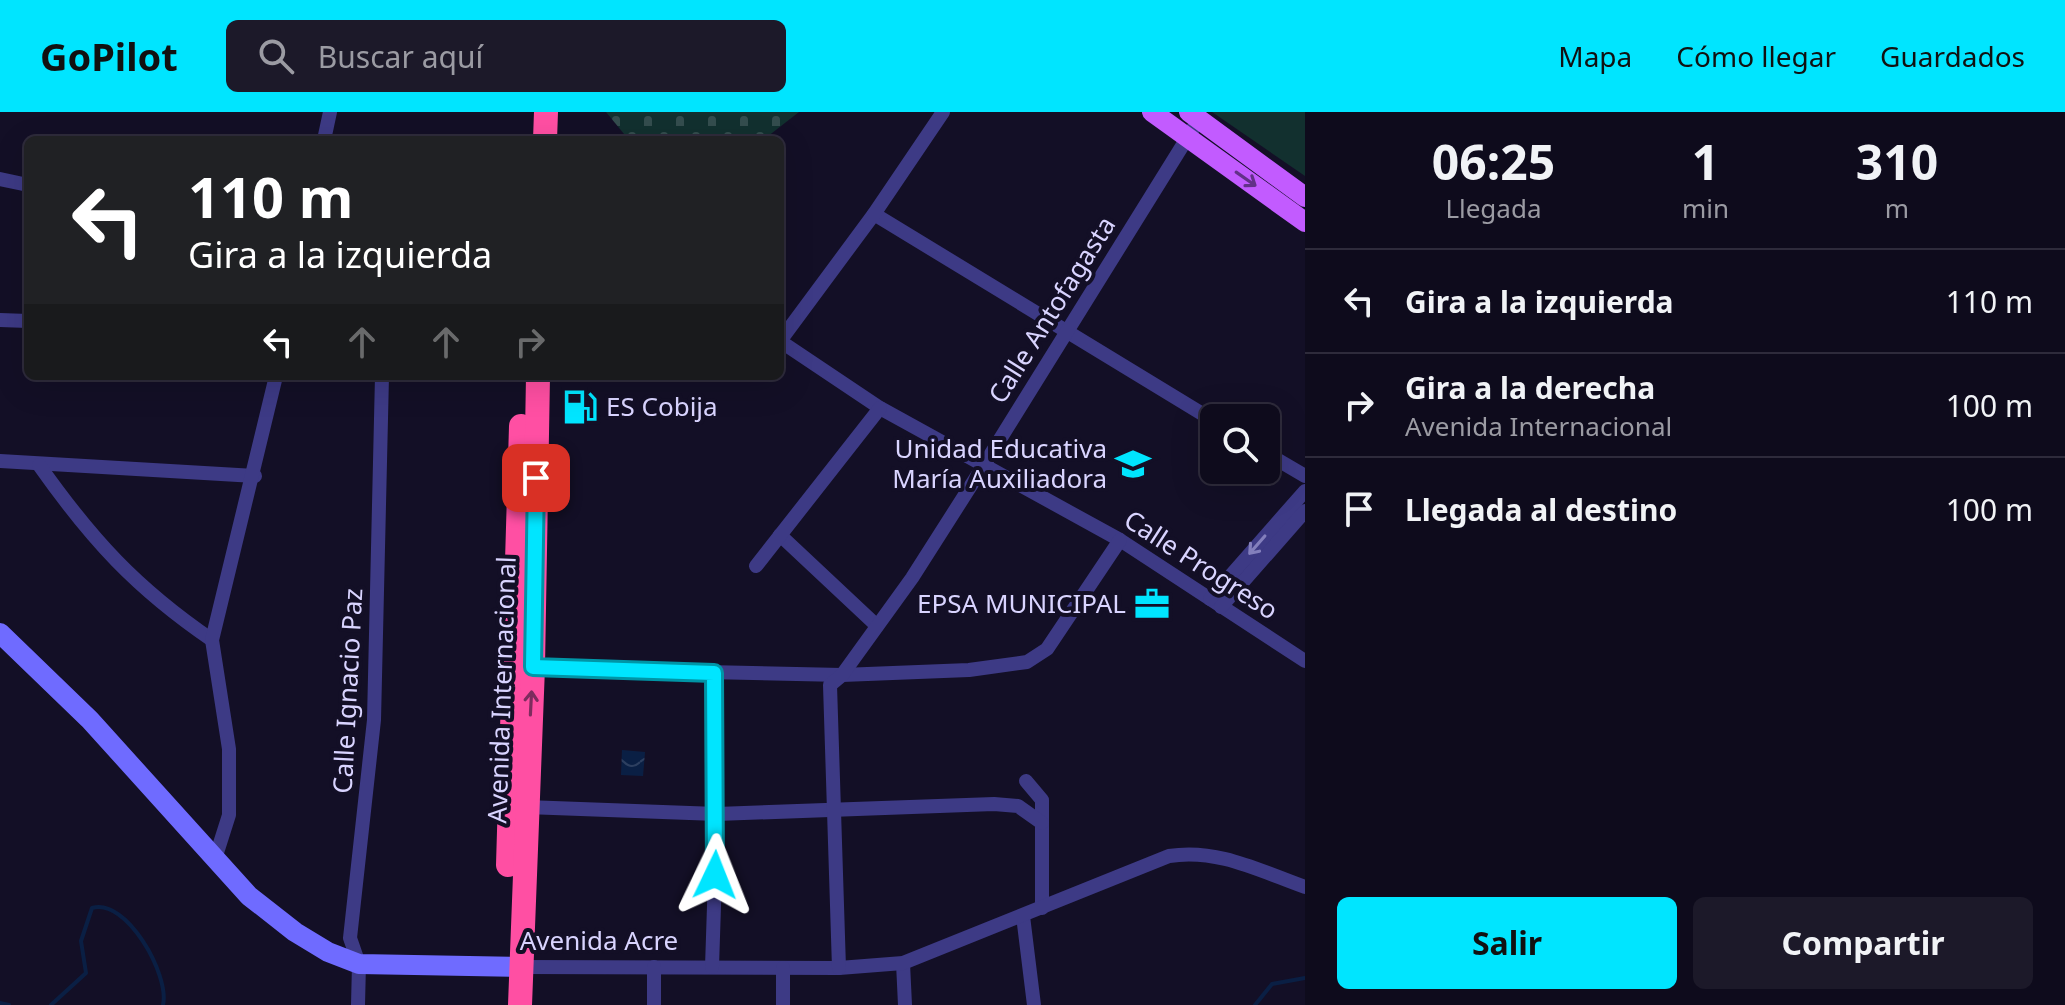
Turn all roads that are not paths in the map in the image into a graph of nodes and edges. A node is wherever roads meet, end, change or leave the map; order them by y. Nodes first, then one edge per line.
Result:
1 (330, 112) edge
2 (529, 112) edge
3 (546, 112) edge
4 (943, 112) edge
5 (1152, 112) edge
6 (1194, 116) edge
7 (325, 136) edge
8 (528, 136) edge
9 (545, 136) edge
10 (1187, 137) junction
11 (0, 179) edge
12 (24, 184) edge
13 (1305, 197) edge
14 (874, 214) junction
15 (1305, 222) edge
16 (0, 320) edge
17 (24, 321) edge
18 (1066, 333) junction
19 (784, 336) edge
20 (784, 344) edge
21 (275, 380) edge
22 (382, 380) edge
23 (522, 380) edge
24 (538, 380) edge
25 (880, 408) junction
26 (1200, 413) edge
27 (0, 461) edge
28 (1280, 461) edge
29 (39, 465) junction
30 (984, 465) junction
31 (255, 476) junction
32 (1305, 476) edge
33 (1305, 491) edge
34 (1305, 511) edge
35 (780, 535) junction
36 (1120, 540) junction
37 (756, 566) dead end
38 (1215, 603) junction
39 (876, 625) junction
40 (0, 633) edge
41 (212, 640) junction
42 (1305, 661) edge
43 (523, 668) junction
44 (714, 673) junction
45 (842, 675) junction
46 (1026, 781) dead end
47 (526, 807) junction
48 (836, 810) junction
49 (717, 814) junction
50 (1042, 823) junction
51 (215, 859) junction
52 (1305, 887) edge
53 (1042, 908) junction
54 (1023, 916) junction
55 (903, 963) junction
56 (359, 964) junction
57 (513, 967) junction
58 (654, 967) junction
59 (712, 967) junction
60 (783, 968) junction
61 (839, 968) junction
62 (358, 1005) edge
63 (504, 1005) edge
64 (520, 1005) edge
65 (654, 1005) edge
66 (783, 1005) edge
67 (905, 1005) edge
68 (1034, 1005) edge

1 - 7 street
2 - 8 highway
3 - 9 highway
4 - 14 street
5 - 10 main road
6 - 10 street, Calle Antofagasta
6 - 13 main road
10 -> 15 main road
10 - 18 street, Calle Antofagasta
11 - 12 street
14 - 18 street
14 - 19 street
16 - 17 street
18 - 26 street
18 - 30 street, Calle Antofagasta
20 - 25 street, Calle Progreso
21 - 31 street
22 - 56 street, Calle Ignacio Paz
23 - 43 highway, Avenida Internacional
24 - 43 highway, Avenida Internacional
25 - 30 street, Calle Progreso
25 - 35 street
27 - 29 street
28 - 32 street
29 - 31 street
29 - 41 street
30 - 36 street, Calle Progreso
30 - 39 street, Calle Antofagasta
31 - 41 street
33 -> 38 street
34 - 38 street
35 - 37 street
35 - 39 street
36 - 38 street, Calle Progreso
36 - 45 street
38 - 42 street, Calle Progreso
39 - 45 street, Calle Antofagasta
40 - 51 main road, Avenida Acre
41 - 51 street
43 - 44 street
47 -> 43 highway, Avenida Internacional
43 - 57 highway, Avenida Internacional
44 - 45 street
44 - 49 street
45 - 48 street, Calle Antofagasta
46 - 50 street
47 - 49 street
47 - 57 highway, Avenida Internacional
48 - 49 street
48 - 50 street
48 - 61 street, Calle Antofagasta
49 - 59 street
50 - 53 street
51 - 56 main road, Avenida Acre
52 - 53 street, Avenida Acre
53 - 54 street, Avenida Acre
54 - 55 street, Avenida Acre
54 - 68 street
55 - 61 street, Avenida Acre
55 - 67 street
56 - 57 main road, Avenida Acre
56 - 62 street, Calle Ignacio Paz
57 - 58 street, Avenida Acre
57 - 63 highway, Avenida Internacional
57 - 64 highway, Avenida Internacional
58 - 59 street, Avenida Acre
58 - 65 street
59 - 60 street, Avenida Acre
60 - 61 street, Avenida Acre
60 - 66 street

